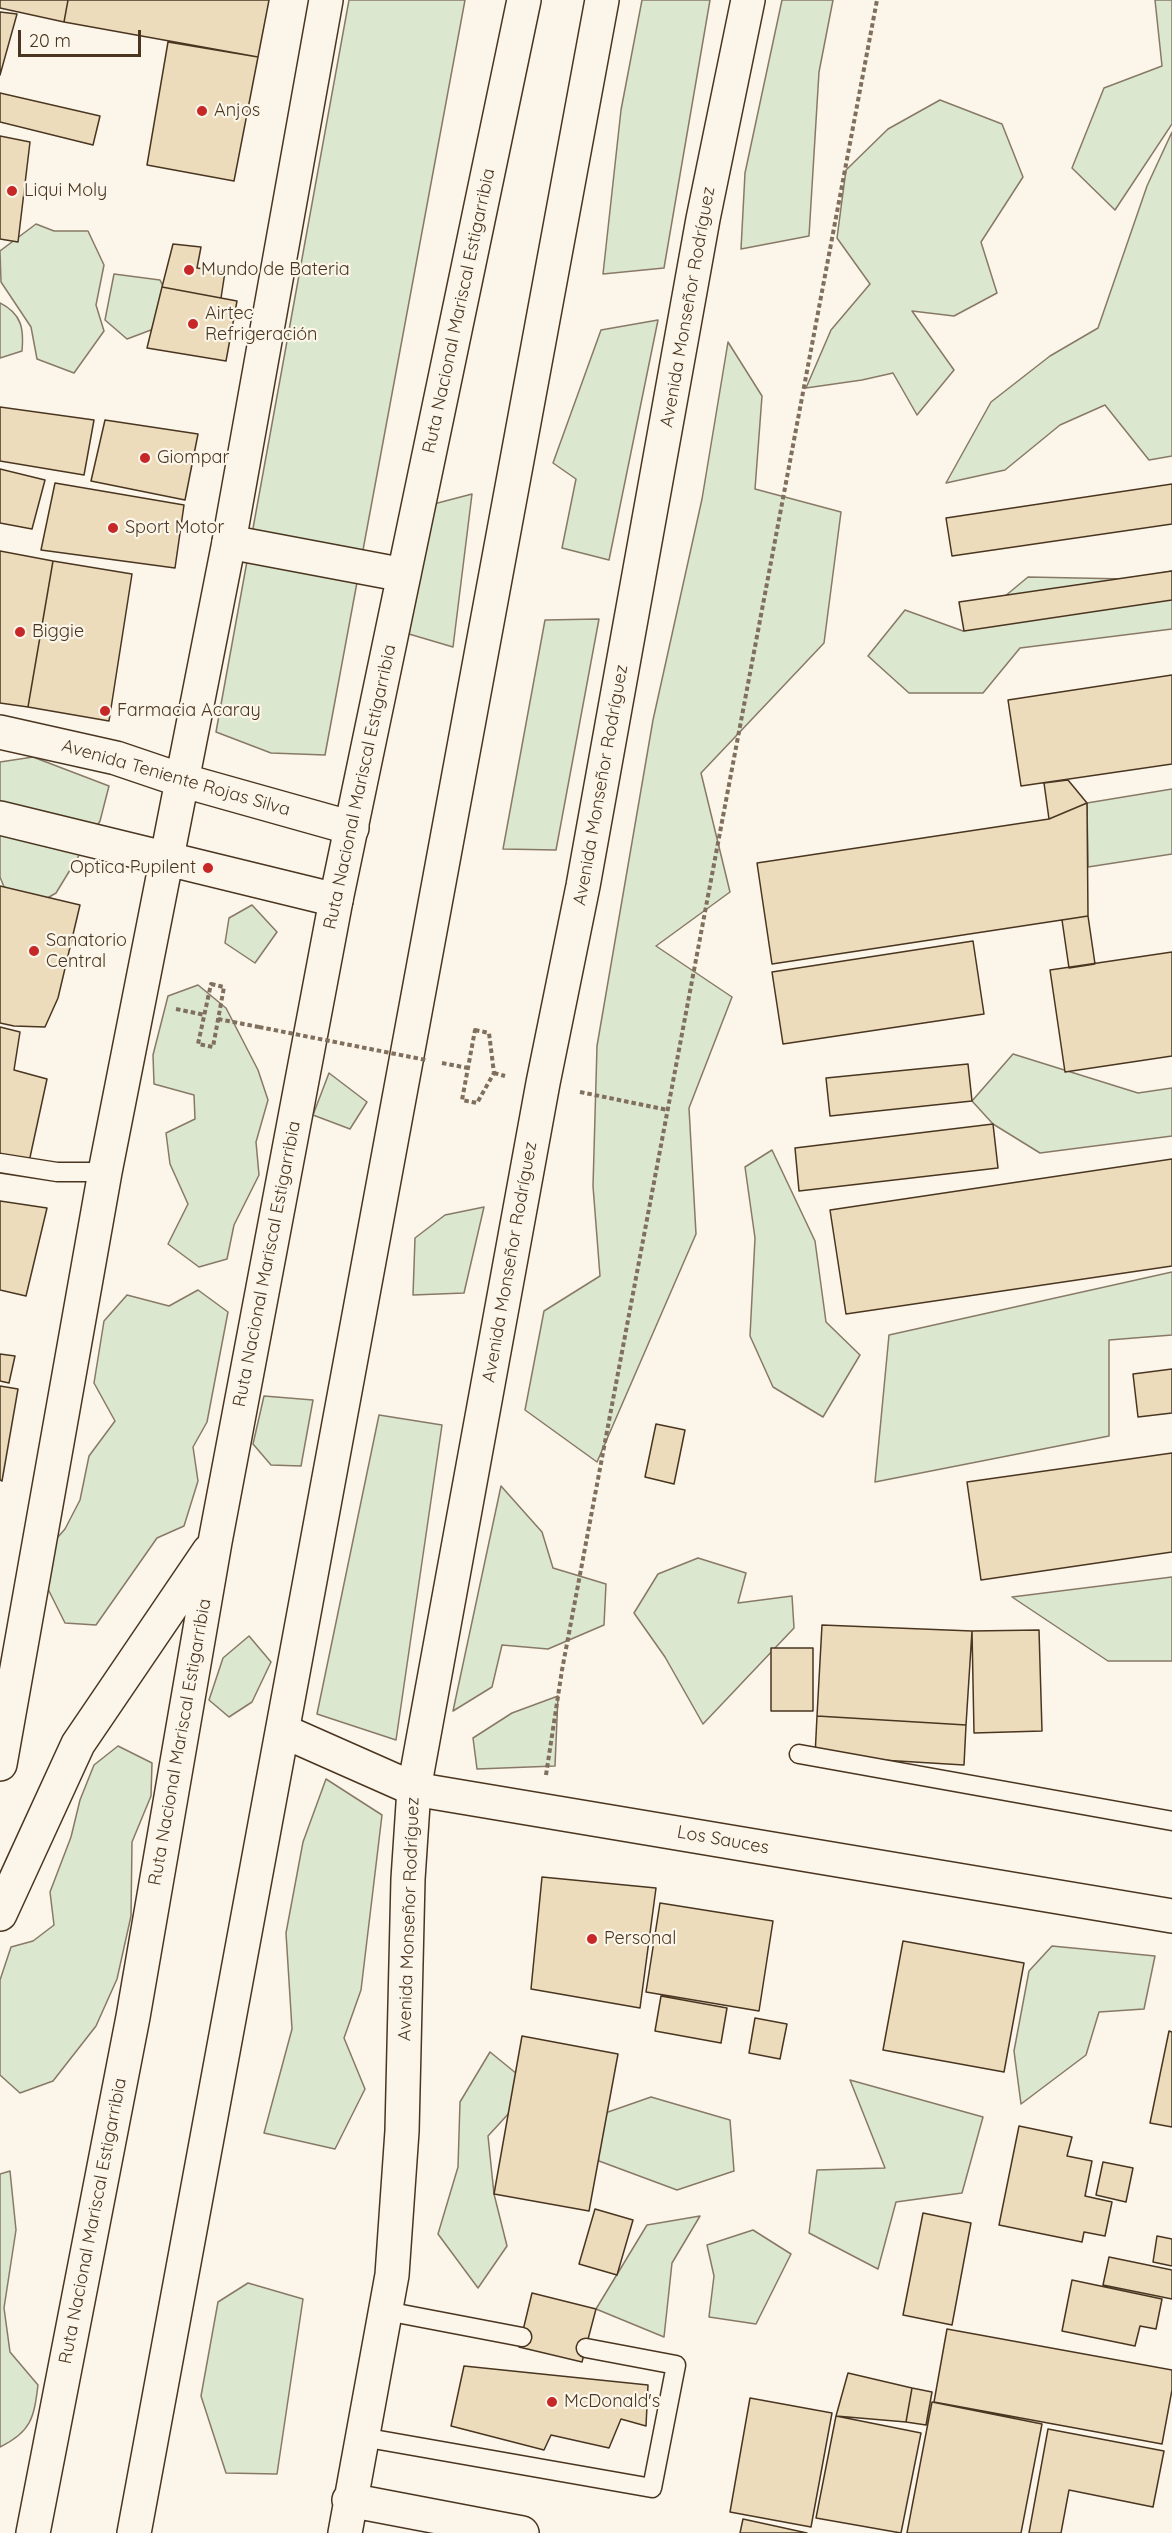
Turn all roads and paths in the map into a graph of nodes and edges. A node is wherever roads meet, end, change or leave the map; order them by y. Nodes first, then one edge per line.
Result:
1 (326, 0) edge
2 (524, 0) edge
3 (602, 0) edge
4 (748, 0) edge
5 (877, 0) edge
6 (229, 542) junction
7 (404, 575) junction
8 (0, 732) edge
9 (181, 780) junction
10 (0, 818) edge
11 (352, 828) junction
12 (166, 858) junction
13 (336, 900) junction
14 (218, 1019) junction
15 (426, 1060) dead end
16 (468, 1068) joint
17 (543, 1083) junction
18 (668, 1110) junction
19 (0, 1163) edge
20 (105, 1173) junction
21 (215, 1542) junction
22 (283, 1731) junction
23 (799, 1754) dead end
24 (0, 1764) edge
25 (414, 1789) junction
26 (540, 1809) junction
27 (1172, 1821) edge
28 (0, 1914) edge
29 (1172, 1916) edge
30 (386, 2312) junction
31 (522, 2337) dead end
32 (586, 2348) dead end
33 (362, 2437) junction
34 (349, 2500) junction
35 (33, 2533) edge
36 (134, 2533) edge
37 (345, 2533) edge
38 (522, 2533) edge

1 - 6 main road
2 - 7 main road, Ruta Nacional Mariscal Estigarribia
3 - 22 main road
4 - 17 main road, Avenida Monseñor Rodríguez
5 - 18 path
6 - 7 main road
6 - 9 main road
7 - 11 main road, Ruta Nacional Mariscal Estigarribia
8 - 9 main road, Avenida Teniente Rojas Silva
9 - 11 main road, Avenida Teniente Rojas Silva
9 - 12 main road
10 - 12 main road
11 - 13 main road, Ruta Nacional Mariscal Estigarribia
12 - 13 main road
12 - 20 main road
13 - 21 main road, Ruta Nacional Mariscal Estigarribia
14 - 14 path
14 - 15 path, bridge
16 - 16 path
17 - 18 path
17 - 25 main road, Avenida Monseñor Rodríguez
18 - 26 path
19 - 20 lane
20 - 24 main road
21 - 28 main road
21 - 35 main road, Ruta Nacional Mariscal Estigarribia
22 - 25 main road, Los Sauces
22 - 36 main road
23 - 27 lane
25 - 26 main road, Los Sauces
25 - 30 main road, Avenida Monseñor Rodríguez
26 - 29 main road, Los Sauces
30 - 31 lane
30 - 33 main road, Avenida Monseñor Rodríguez
32 - 33 lane
33 - 34 main road, Avenida Monseñor Rodríguez
34 - 37 main road, Avenida Monseñor Rodríguez
34 - 38 main road

